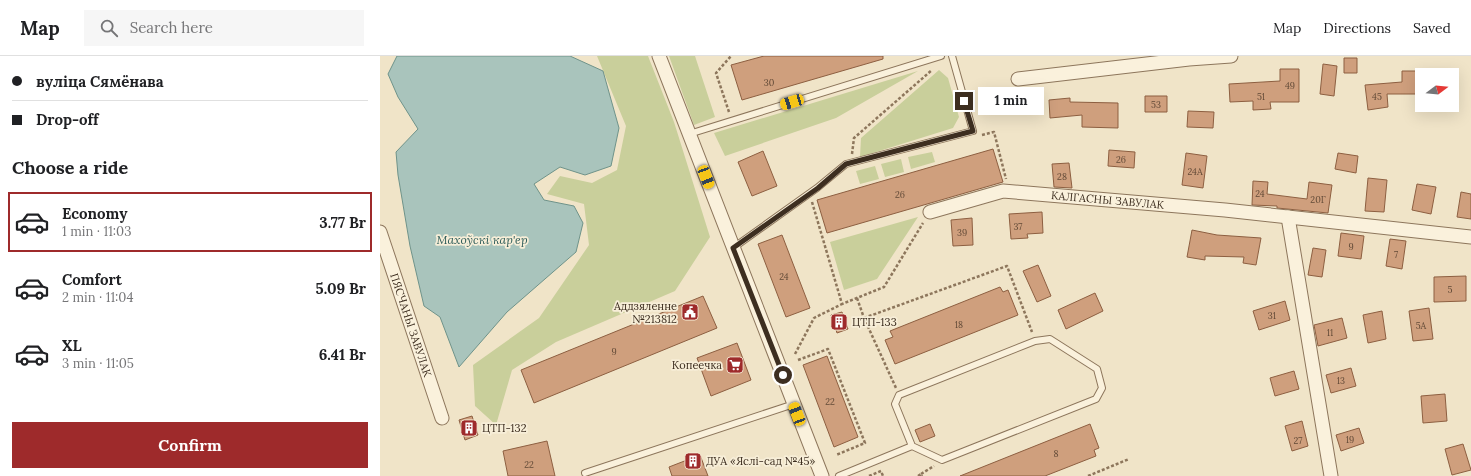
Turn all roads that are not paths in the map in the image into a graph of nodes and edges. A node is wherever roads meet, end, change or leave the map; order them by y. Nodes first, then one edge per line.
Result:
1 (659, 56) edge
2 (941, 56) edge
3 (952, 56) edge
4 (1231, 56) edge
5 (1018, 79) dead end
6 (689, 134) junction
7 (930, 212) road end
8 (1288, 217) junction
9 (380, 232) edge
10 (1471, 237) edge
11 (733, 248) junction
12 (794, 404) junction
13 (442, 418) dead end
14 (912, 446) junction
15 (585, 473) dead end
16 (822, 476) edge
17 (839, 476) edge
18 (1331, 476) edge

1 - 6 street
2 - 6 lane
3 - 11 lane
4 - 5 street
6 - 11 street
7 - 8 street, КАЛГАСНЫ ЗАВУЛАК
8 - 10 street, КАЛГАСНЫ ЗАВУЛАК
8 - 18 street
9 - 13 street, ПЯСЧАНЫ ЗАВУЛАК
11 - 12 street
12 - 15 lane
12 - 16 street
14 - 14 lane
14 - 17 lane

